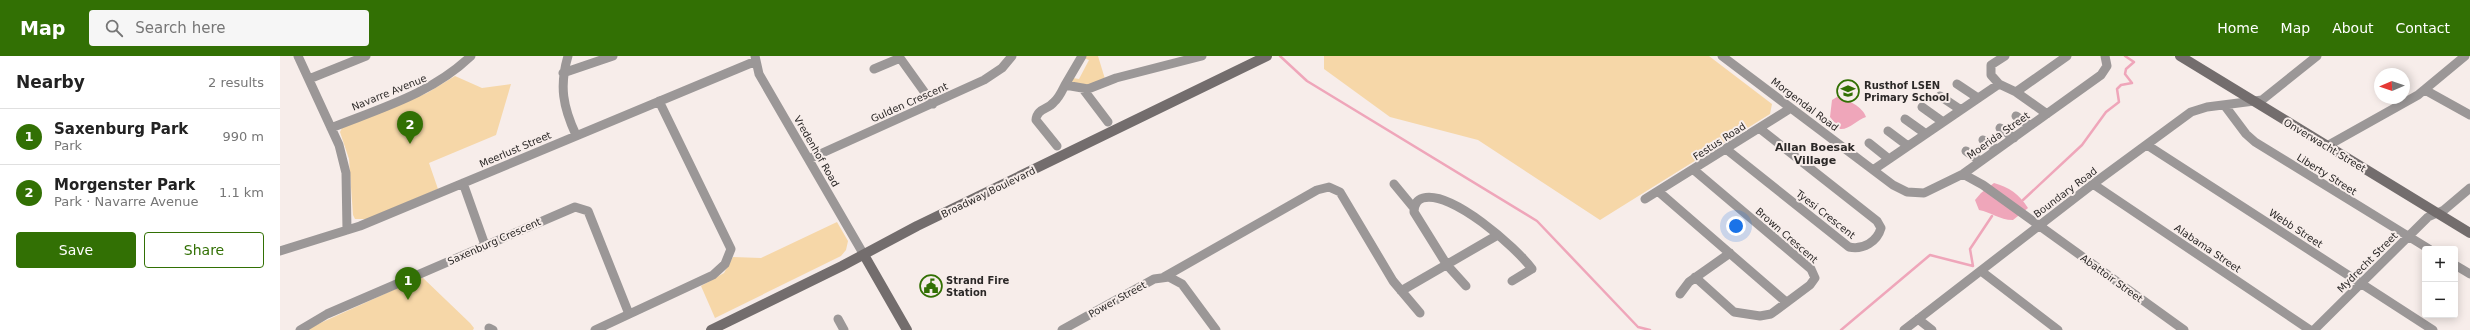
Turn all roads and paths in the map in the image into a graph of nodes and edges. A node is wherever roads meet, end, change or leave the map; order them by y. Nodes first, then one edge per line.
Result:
1 (298, 56) edge
2 (366, 56) edge
3 (471, 56) edge
4 (568, 56) edge
5 (613, 56) edge
6 (1012, 56) edge
7 (1082, 56) edge
8 (1202, 56) edge
9 (1722, 56) edge
10 (2004, 56) edge
11 (2067, 56) edge
12 (2105, 56) edge
13 (2180, 56) edge
14 (2317, 56) edge
15 (2464, 56) edge
16 (902, 57) edge
17 (755, 58) edge
18 (1264, 58) edge
19 (874, 69) dead end
20 (563, 73) junction
21 (309, 79) junction
22 (1957, 84) dead end
23 (1999, 84) junction
24 (1065, 85) junction
25 (1083, 89) junction
26 (2425, 90) junction
27 (2016, 92) junction
28 (1940, 96) dead end
29 (1978, 98) junction
30 (659, 101) junction
31 (2253, 101) junction
32 (932, 104) junction
33 (2225, 106) junction
34 (1922, 107) dead end
35 (1791, 108) junction
36 (1961, 110) junction
37 (2047, 114) junction
38 (2470, 115) edge
39 (2016, 116) dead end
40 (1905, 119) dead end
41 (1108, 122) dead end
42 (1943, 122) junction
43 (2030, 126) junction
44 (331, 128) junction
45 (1758, 128) junction
46 (2000, 128) dead end
47 (1888, 132) dead end
48 (1926, 134) junction
49 (576, 136) junction
50 (2014, 138) junction
51 (1983, 140) dead end
52 (1869, 143) dead end
53 (2147, 145) junction
54 (1057, 146) dead end
55 (1908, 146) junction
56 (2327, 146) junction
57 (1726, 149) junction
58 (1997, 149) junction
59 (1966, 151) dead end
60 (809, 159) junction
61 (1889, 159) junction
62 (1980, 161) junction
63 (1694, 170) junction
64 (1873, 170) junction
65 (1963, 174) junction
66 (463, 183) junction
67 (1394, 184) dead end
68 (2093, 184) junction
69 (2470, 188) edge
70 (1659, 192) junction
71 (1645, 199) dead end
72 (1414, 207) junction
73 (2437, 213) junction
74 (2039, 225) junction
75 (347, 230) junction
76 (2470, 233) edge
77 (1496, 236) junction
78 (2409, 237) junction
79 (485, 245) junction
80 (2424, 246) edge
81 (280, 251) edge
82 (1730, 253) junction
83 (864, 255) junction
84 (1447, 265) junction
85 (2458, 267) edge
86 (1981, 271) junction
87 (2470, 274) edge
88 (1164, 277) junction
89 (1695, 277) junction
90 (1512, 281) dead end
91 (2361, 283) junction
92 (1466, 286) dead end
93 (1401, 291) junction
94 (1680, 294) dead end
95 (1786, 302) junction
96 (1420, 313) dead end
97 (629, 314) junction
98 (838, 319) dead end
99 (1918, 319) junction
100 (300, 330) edge
101 (595, 330) edge
102 (711, 330) edge
103 (844, 330) edge
104 (907, 330) edge
105 (1062, 330) edge
106 (1216, 330) edge
107 (1904, 330) edge
108 (1932, 330) edge
109 (2058, 330) edge
110 (2184, 330) edge
111 (2310, 330) edge
112 (2314, 330) edge
113 (2434, 330) edge

1 - 21 street
2 - 21 street
3 - 44 street, Navarre Avenue
4 - 20 street
5 - 20 street
6 - 32 street, Gulden Crescent
7 - 24 street
8 - 25 street
9 - 35 street, Morgendal Road
10 - 23 street
11 - 27 street
12 - 37 street, Moerida Street
13 - 31 main road, Onverwacht Street
14 - 31 street, Boundary Road
15 - 26 street
16 - 19 street
16 - 32 street
17 - 30 street, Meerlust Street
17 - 60 street, Vredenhof Road
18 - 83 main road, Broadway Boulevard
20 - 49 street
21 - 44 street
22 - 29 street
23 - 27 street
23 - 29 street
24 - 25 street
24 - 54 street
25 - 41 street
26 - 38 street
26 - 56 street
27 - 37 street
28 - 36 street
29 - 36 street
30 - 49 street, Meerlust Street
30 - 97 street
31 - 33 street, Boundary Road
31 - 56 main road, Onverwacht Street
32 - 60 street, Gulden Crescent
33 - 53 street, Boundary Road
33 - 78 street, Liberty Street
34 - 42 street
35 - 45 street, Festus Road
35 - 64 street, Morgendal Road
36 - 42 street
37 - 43 street, Moerida Street
39 - 43 street
40 - 48 street
42 - 48 street
43 - 50 street, Moerida Street
44 - 75 street
45 - 57 street, Festus Road
45 - 57 street, Tyesi Crescent
46 - 50 street
47 - 55 street
48 - 55 street
49 - 66 street, Meerlust Street
50 - 58 street, Moerida Street
51 - 58 street
52 - 61 street
53 - 68 street, Boundary Road
53 - 91 street, Webb Street
55 - 61 street
56 - 73 main road, Onverwacht Street
57 - 63 street, Festus Road
58 - 62 street, Moerida Street
59 - 62 street
60 - 83 street, Vredenhof Road
61 - 64 street
62 - 65 street, Moerida Street
63 - 70 street, Festus Road
63 - 95 street, Brown Crescent
64 - 65 street, Morgendal Road
65 - 74 street
66 - 75 street, Meerlust Street
66 - 79 street
67 - 72 street
68 - 74 street, Boundary Road
68 - 111 street, Alabama Street
69 - 73 street, Mydrecht Street
70 - 71 street, Festus Road
70 - 82 street
72 - 77 street
72 - 84 street
73 - 76 main road, Onverwacht Street
73 - 78 street, Mydrecht Street
74 - 86 street, Boundary Road
74 - 110 street, Abattoir Street
75 - 81 street, Meerlust Street
77 - 84 street
77 - 90 street
78 - 80 street, Liberty Street
78 - 91 street, Mydrecht Street
79 - 97 street, Saxenburg Crescent
79 - 100 street, Saxenburg Crescent
82 - 89 street
82 - 95 street
83 - 102 main road, Broadway Boulevard
83 - 104 main road
84 - 92 street
84 - 93 street
85 - 87 street
86 - 99 street, Boundary Road
86 - 109 street
88 - 93 street
88 - 105 street, Power Street
88 - 106 street, Power Street
89 - 94 street
89 - 95 street
91 - 112 street, Mydrecht Street
91 - 113 street, Webb Street
93 - 96 street
97 - 101 street
98 - 103 street
99 - 107 street, Boundary Road
99 - 108 street

